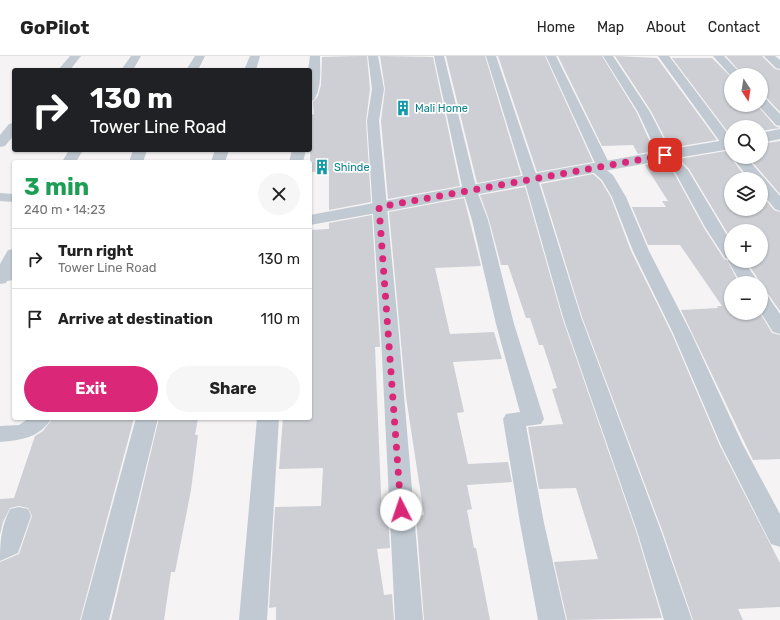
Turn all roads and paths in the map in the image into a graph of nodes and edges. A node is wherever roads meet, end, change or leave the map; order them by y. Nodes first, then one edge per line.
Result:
1 (76, 56) edge
2 (136, 56) edge
3 (200, 56) edge
4 (255, 56) edge
5 (315, 56) edge
6 (373, 56) edge
7 (439, 56) edge
8 (491, 56) edge
9 (551, 56) edge
10 (608, 56) edge
11 (662, 56) edge
12 (718, 56) edge
13 (769, 56) edge
14 (780, 66) edge
15 (66, 68) edge
16 (128, 68) edge
17 (193, 68) edge
18 (251, 68) edge
19 (729, 68) edge
20 (312, 89) edge
21 (768, 109) edge
22 (780, 122) edge
23 (12, 129) edge
24 (780, 134) edge
25 (724, 137) edge
26 (768, 137) edge
27 (0, 143) edge
28 (724, 149) edge
29 (665, 155) junction
30 (745, 164) edge
31 (599, 166) junction
32 (751, 172) edge
33 (531, 180) junction
34 (470, 191) junction
35 (768, 191) edge
36 (0, 198) edge
37 (12, 198) edge
38 (780, 206) edge
39 (379, 207) junction
40 (312, 220) edge
41 (724, 244) edge
42 (12, 258) edge
43 (4, 276) edge
44 (768, 310) edge
45 (780, 328) edge
46 (40, 420) edge
47 (146, 420) edge
48 (268, 420) edge
49 (0, 434) edge
50 (19, 516) dead end
51 (780, 537) edge
52 (0, 551) edge
53 (95, 620) edge
54 (253, 620) edge
55 (409, 620) edge
56 (552, 620) edge
57 (678, 620) edge

1 - 15 street
2 - 16 street
3 - 17 street
4 - 18 street
5 - 20 street
6 - 39 street
7 - 34 street
8 - 33 street
9 - 31 street
10 - 29 street
11 - 25 street
12 - 19 street
13 - 14 street
21 - 22 street
23 - 27 street
24 - 26 street
28 - 29 street
29 - 31 street
29 - 41 street
30 - 32 street
31 - 33 street
31 - 51 street
33 - 34 street
33 - 57 street
34 - 39 street
34 - 56 street
35 - 38 street
36 - 37 street
39 - 40 street
39 - 55 street
42 - 43 street
44 - 45 street
46 - 49 street
47 - 53 street
48 - 54 street
50 - 52 street

